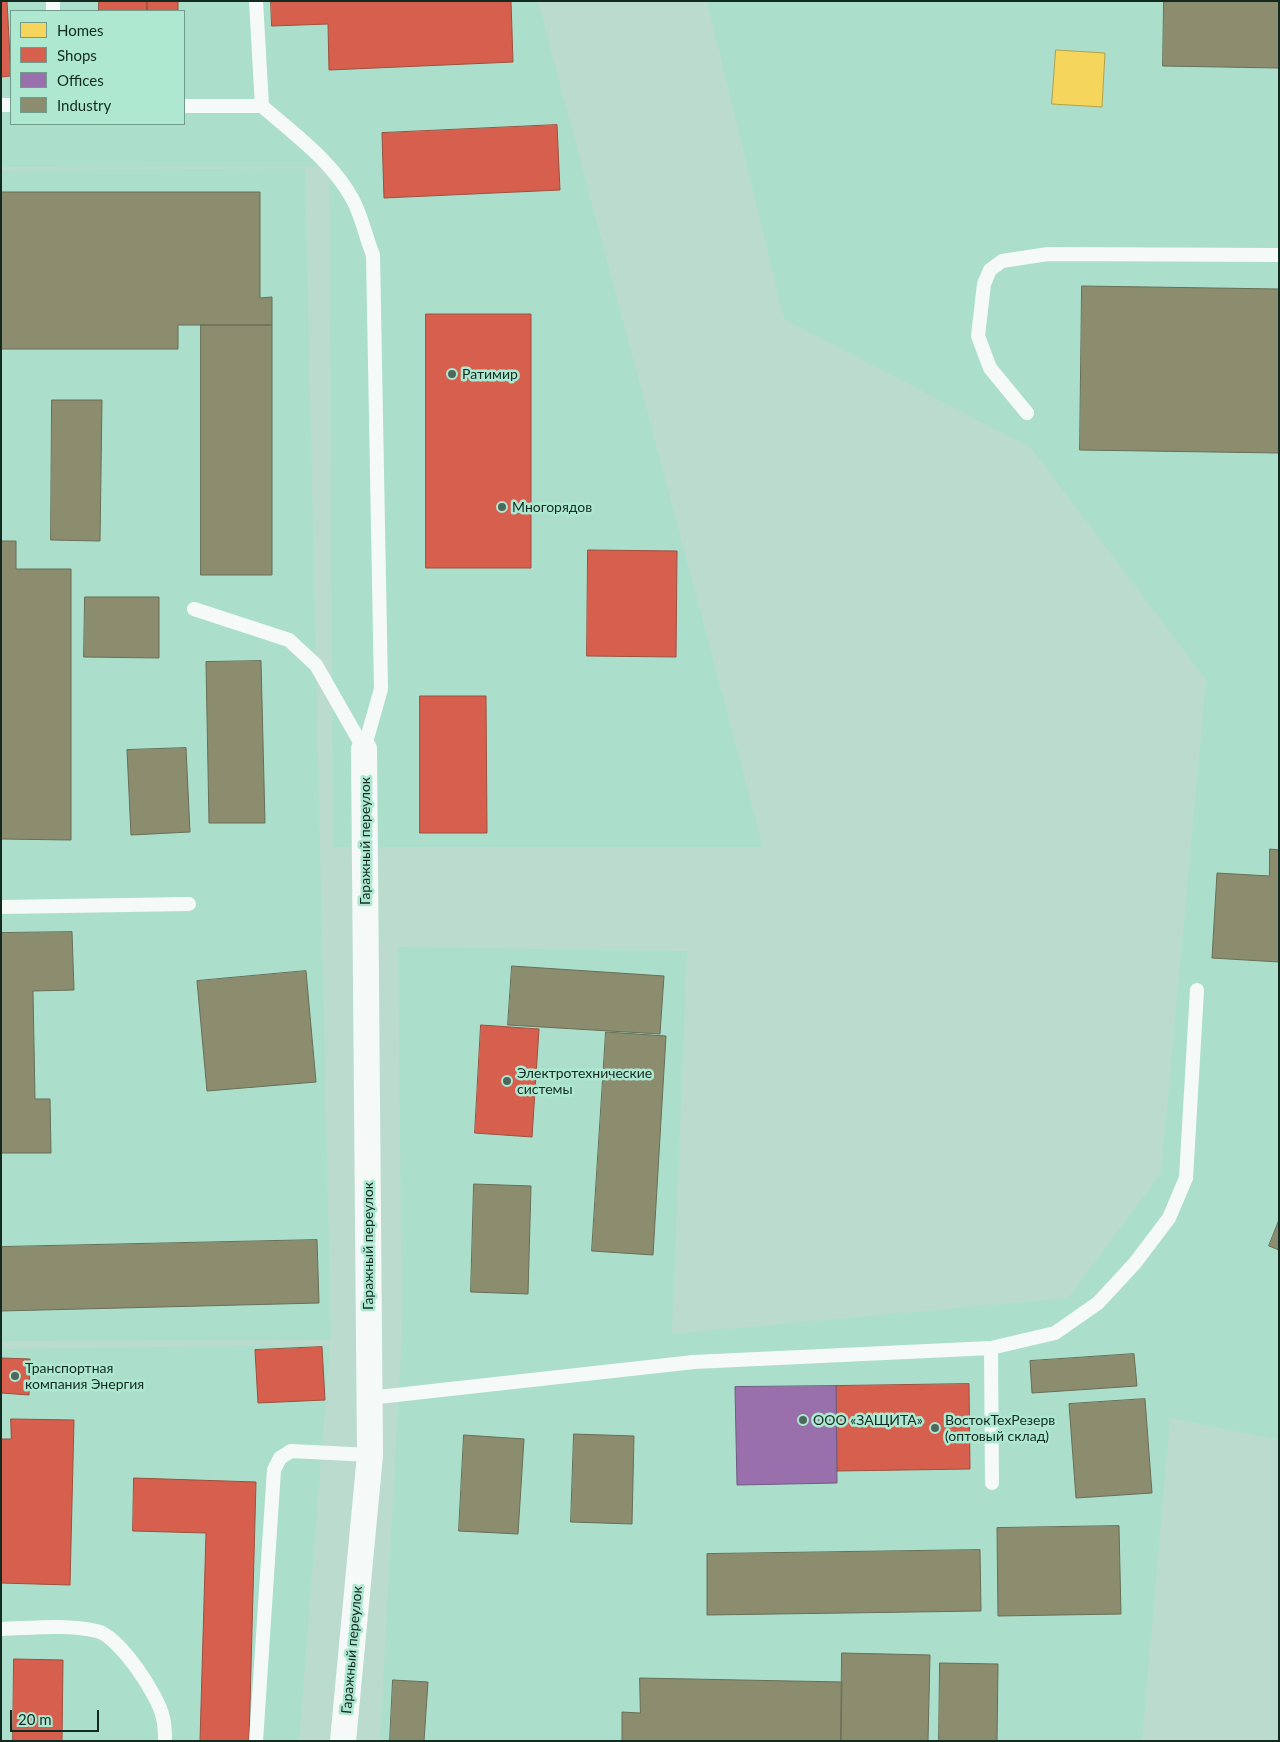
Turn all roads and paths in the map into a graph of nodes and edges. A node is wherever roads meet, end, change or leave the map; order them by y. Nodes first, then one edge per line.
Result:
1 (256, 1) edge
2 (185, 106) edge
3 (262, 106) junction
4 (1279, 255) edge
5 (1027, 413) dead end
6 (194, 608) dead end
7 (364, 749) junction
8 (189, 904) dead end
9 (1, 907) edge
10 (1197, 990) dead end
11 (991, 1348) junction
12 (369, 1398) junction
13 (370, 1455) junction
14 (992, 1483) dead end
15 (1, 1629) edge
16 (165, 1741) edge
17 (256, 1741) edge
18 (344, 1741) edge

1 - 3 lane
2 - 3 lane
3 - 7 lane
4 - 5 lane
6 - 7 lane
7 - 12 street, Гаражный переулок
8 - 9 lane
10 - 11 lane
11 - 12 lane
11 - 14 lane
12 - 13 street, Гаражный переулок
13 - 17 lane
13 - 18 street, Гаражный переулок
15 - 16 lane

